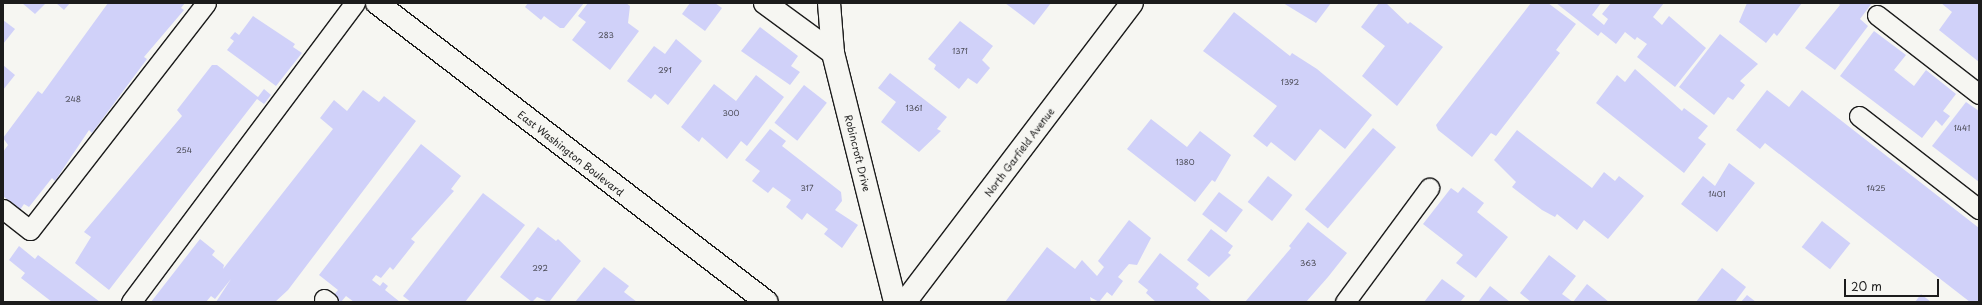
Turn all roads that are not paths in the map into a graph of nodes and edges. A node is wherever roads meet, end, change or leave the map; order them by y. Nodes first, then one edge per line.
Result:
1 (206, 3) edge
2 (355, 3) edge
3 (377, 3) edge
4 (765, 3) edge
5 (829, 3) edge
6 (1132, 3) edge
7 (1877, 15) dead end
8 (833, 53) junction
9 (1979, 94) edge
10 (1859, 116) dead end
11 (1429, 188) dead end
12 (3, 209) edge
13 (1979, 209) edge
14 (131, 302) edge
15 (766, 302) edge
16 (895, 302) edge
17 (905, 302) edge
18 (1344, 302) edge

1 - 12 lane
2 - 14 lane
3 - 15 street, East Washington Boulevard
4 - 8 street
5 - 8 street, Robincroft Drive
6 - 17 street, North Garfield Avenue
7 - 9 lane
8 - 16 street, Robincroft Drive
10 - 13 lane
11 - 18 lane

